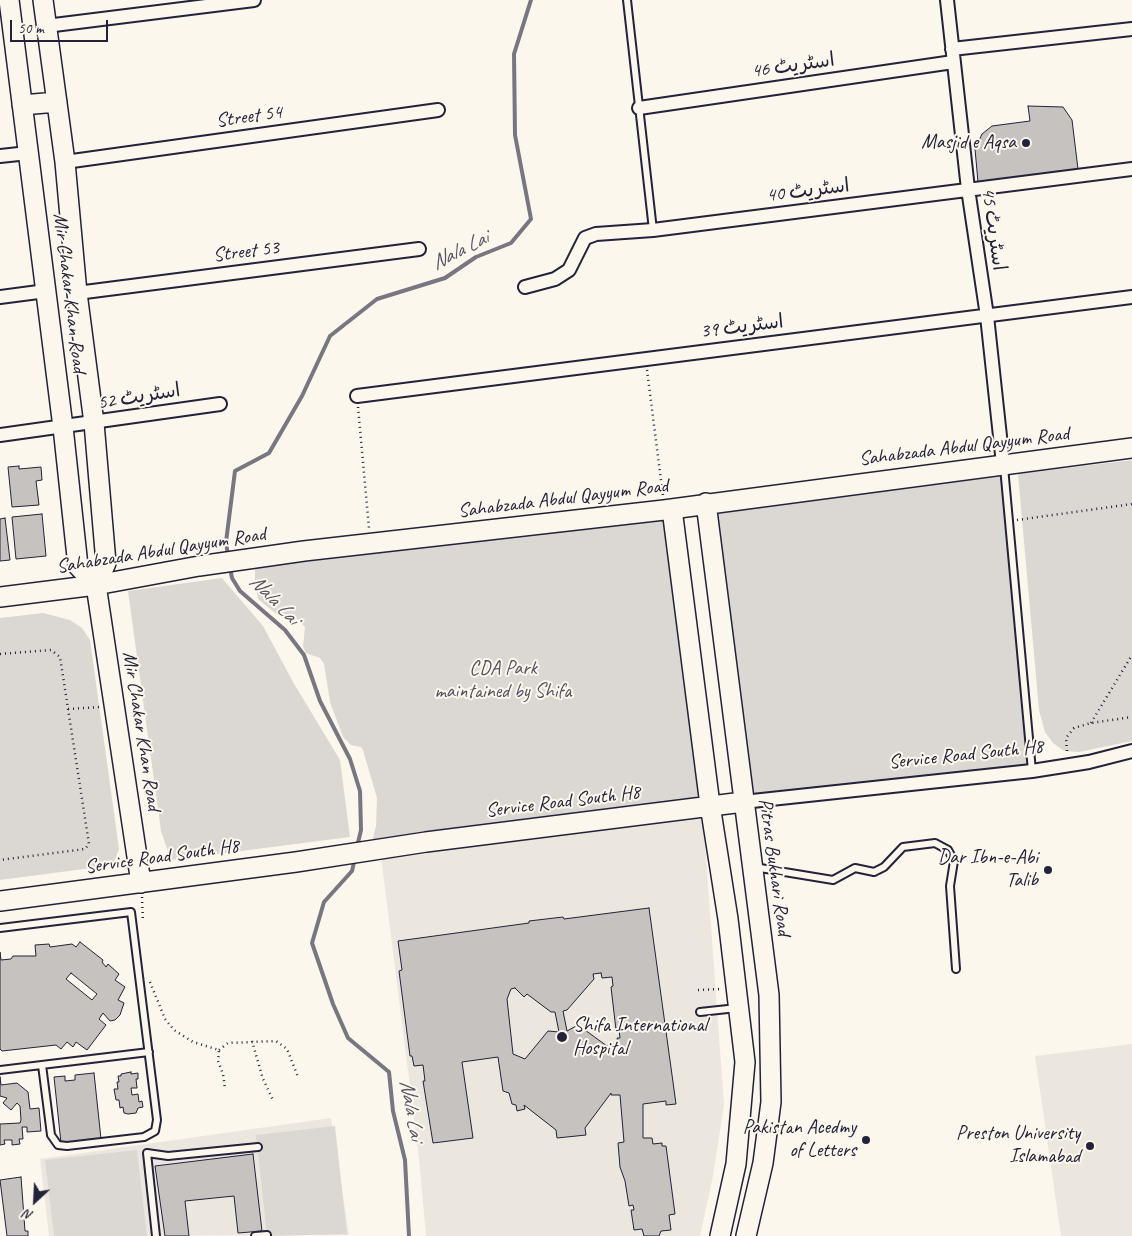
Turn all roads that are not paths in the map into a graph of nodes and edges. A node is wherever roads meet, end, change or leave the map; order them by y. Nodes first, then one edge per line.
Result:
1 (9, 0) edge
2 (43, 0) edge
3 (254, 0) edge
4 (627, 0) edge
5 (947, 0) edge
6 (6, 26) edge
7 (46, 26) junction
8 (1132, 29) edge
9 (952, 55) junction
10 (57, 102) junction
11 (22, 105) junction
12 (639, 108) junction
13 (438, 110) dead end
14 (28, 153) junction
15 (0, 156) edge
16 (65, 162) junction
17 (1132, 169) edge
18 (968, 189) junction
19 (653, 230) junction
20 (419, 249) dead end
21 (525, 287) dead end
22 (46, 291) junction
23 (78, 293) junction
24 (0, 297) edge
25 (1132, 297) edge
26 (987, 316) junction
27 (356, 396) road end
28 (220, 404) dead end
29 (94, 423) junction
30 (63, 427) junction
31 (0, 435) edge
32 (1132, 448) edge
33 (1003, 464) junction
34 (706, 503) junction
35 (668, 510) junction
36 (96, 585) junction
37 (0, 597) edge
38 (1132, 751) edge
39 (1032, 772) junction
40 (743, 802) junction
41 (710, 805) junction
42 (752, 866) junction
43 (141, 883) junction
44 (0, 901) edge
45 (0, 928) edge
46 (956, 969) dead end
47 (739, 1008) junction
48 (700, 1012) dead end
49 (148, 1052) junction
50 (42, 1065) junction
51 (0, 1070) edge
52 (258, 1147) dead end
53 (267, 1235) dead end
54 (156, 1236) edge
55 (255, 1236) edge
56 (720, 1236) edge
57 (746, 1236) edge

1 - 6 street, Mir Chakar Khan Road
2 - 7 street, Mir Chakar Khan Road
3 - 7 street
4 - 12 lane
5 - 9 street, اسٹریٹ 45
6 - 11 street, Mir Chakar Khan Road
7 - 10 street, Mir Chakar Khan Road
8 - 9 street, اسٹریٹ 46
9 - 12 street, اسٹریٹ 46
9 - 18 street, اسٹریٹ 45
10 - 11 street
10 - 16 street, Mir Chakar Khan Road
11 - 14 street, Mir Chakar Khan Road
12 - 19 lane
13 - 16 street, Street 54
14 - 15 street
14 - 22 street, Mir Chakar Khan Road
16 - 23 street, Mir Chakar Khan Road
17 - 18 street, اسٹریٹ 40
18 - 19 street, اسٹریٹ 40
18 - 26 street, اسٹریٹ 45
19 - 21 street, اسٹریٹ 40
20 - 23 street, Street 53
22 - 24 street
22 - 30 street, Mir Chakar Khan Road
23 - 29 street, Mir Chakar Khan Road
25 - 26 street, اسٹریٹ 39
26 - 27 street, اسٹریٹ 39
26 - 33 street, اسٹریٹ 45
28 - 29 street, اسٹریٹ 52
29 - 30 street, اسٹریٹ 52
29 - 36 street, Mir Chakar Khan Road
30 - 31 street, اسٹریٹ 52
30 - 36 street, Mir Chakar Khan Road
32 - 33 street, Sahabzada Abdul Qayyum Road
33 - 34 street, Sahabzada Abdul Qayyum Road
33 - 39 lane
34 - 35 street, Sahabzada Abdul Qayyum Road
34 - 40 street, Pitras Bukhari Road
35 - 36 street, Sahabzada Abdul Qayyum Road
35 - 41 street
36 - 37 street, Sahabzada Abdul Qayyum Road
36 - 43 street, Mir Chakar Khan Road
38 - 39 street, Service Road South H8
39 - 40 street, Service Road South H8
40 - 41 street, Service Road South H8
40 - 42 street, Pitras Bukhari Road
41 - 43 street, Service Road South H8
41 - 47 street
42 - 46 lane
42 - 57 street, Pitras Bukhari Road
43 - 44 street, Service Road South H8
45 - 49 lane
47 - 48 lane
47 - 56 street
49 - 50 lane
49 - 50 lane
50 - 51 lane
52 - 54 lane
53 - 55 lane

